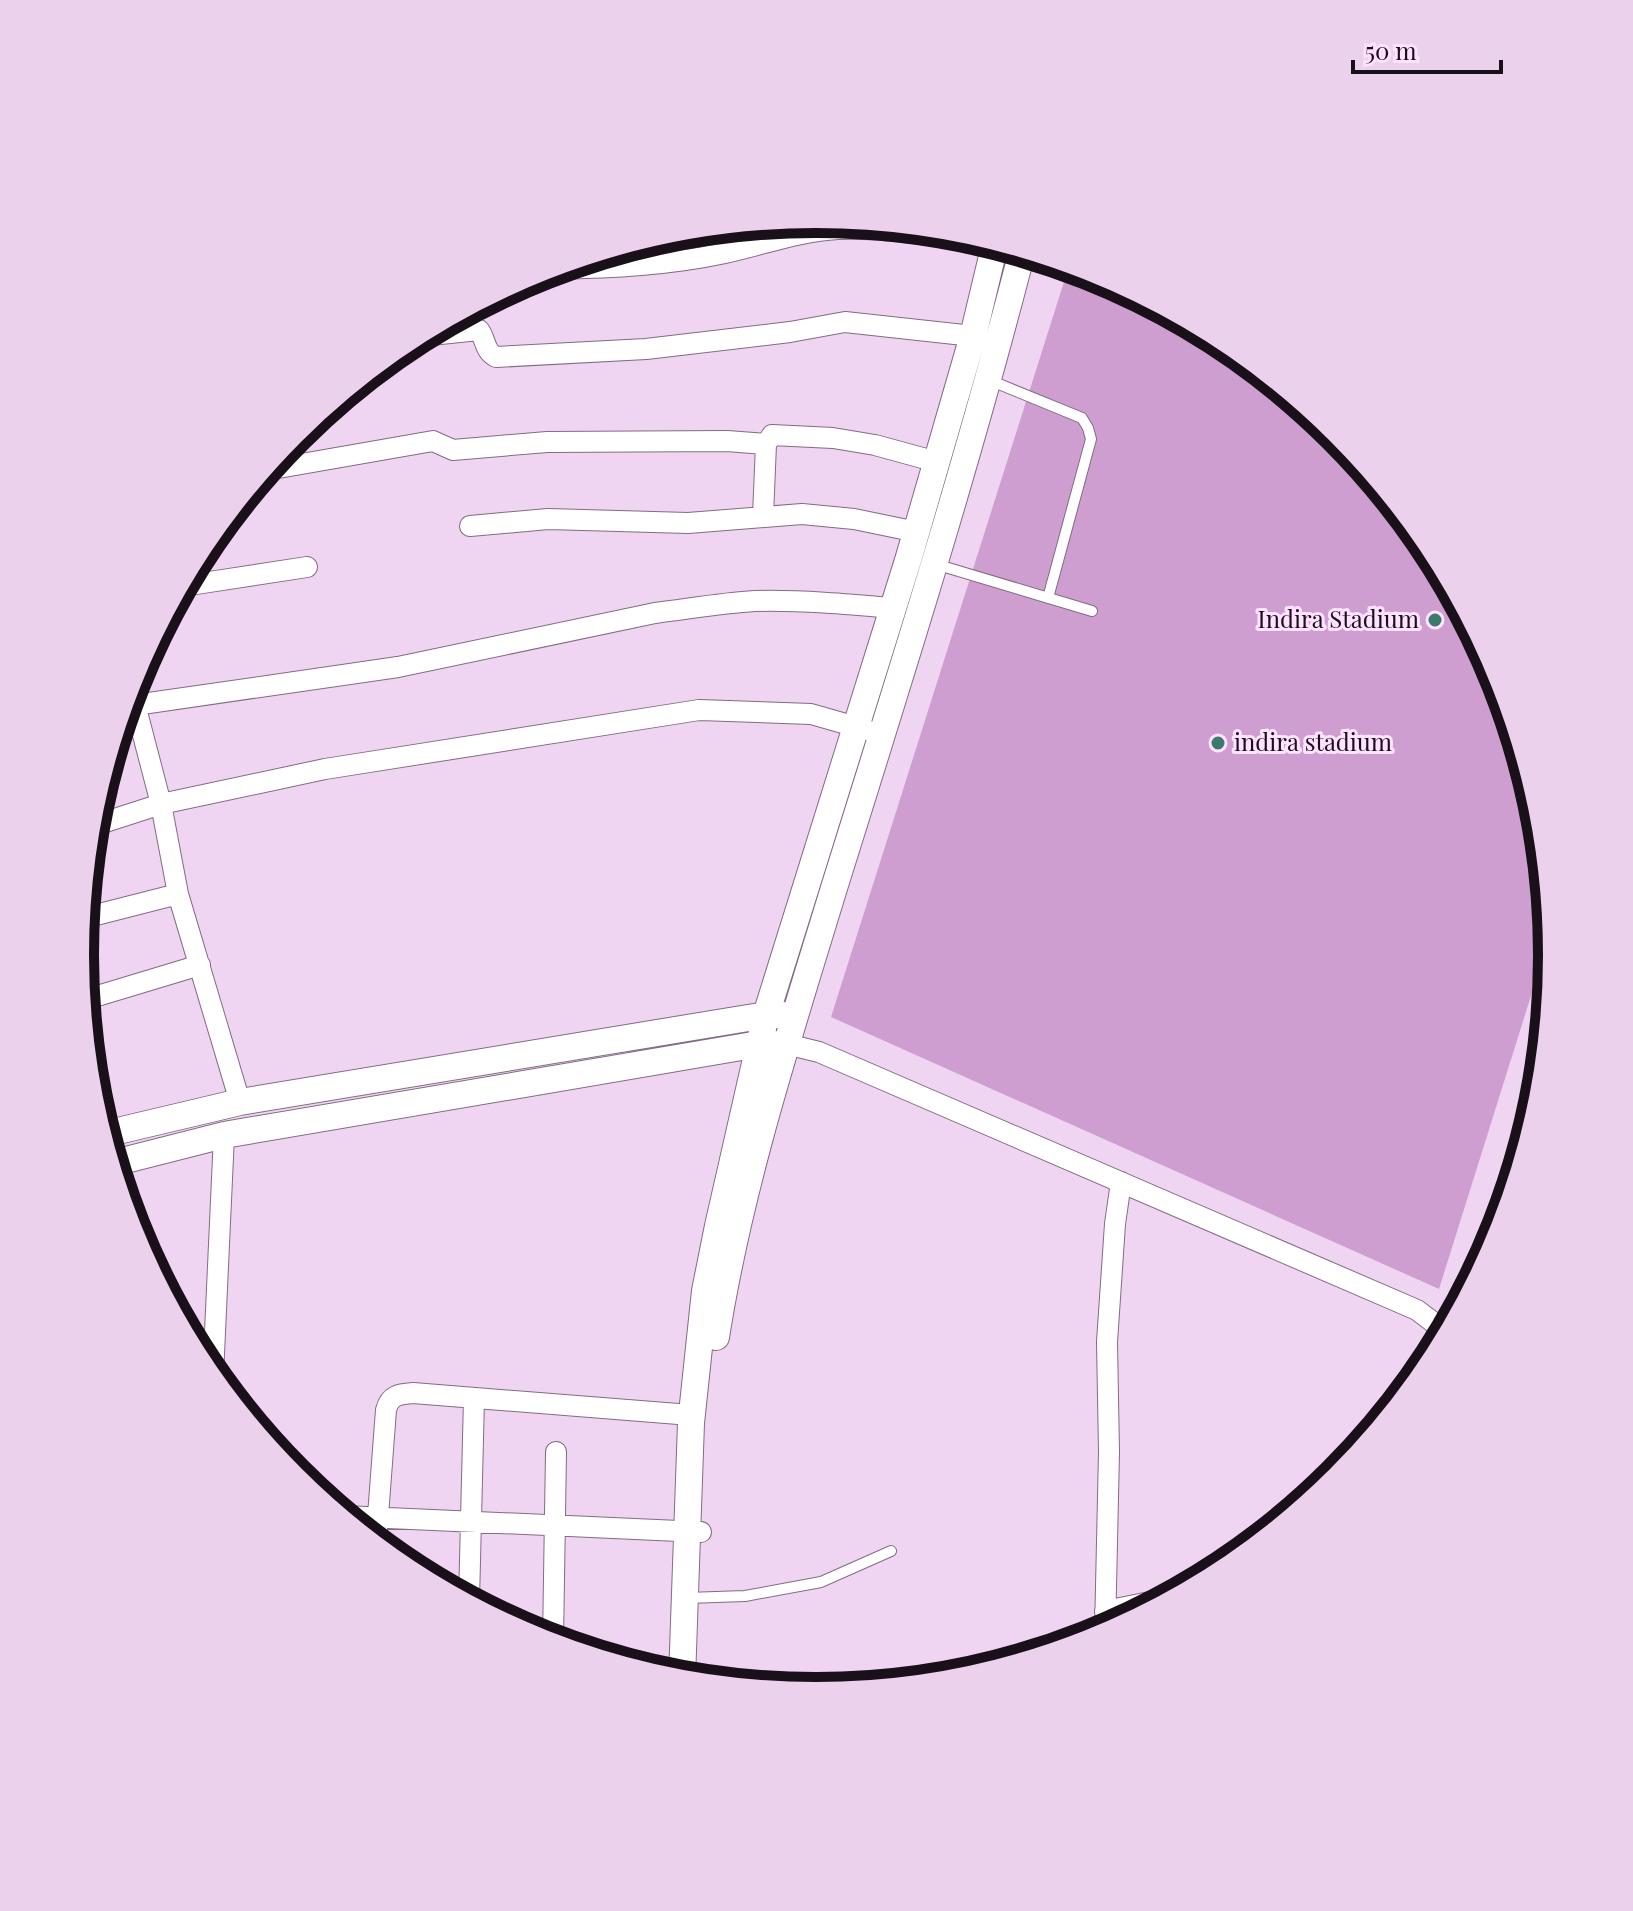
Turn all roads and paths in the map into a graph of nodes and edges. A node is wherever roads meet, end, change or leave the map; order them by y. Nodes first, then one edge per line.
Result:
1 (782, 234) edge
2 (725, 239) edge
3 (723, 253) junction
4 (992, 255) edge
5 (616, 262) edge
6 (1019, 263) edge
7 (450, 333) edge
8 (973, 336) junction
9 (989, 380) junction
10 (766, 444) junction
11 (937, 462) junction
12 (285, 467) edge
13 (763, 516) junction
14 (470, 526) dead end
15 (917, 532) junction
16 (922, 560) junction
17 (307, 567) dead end
18 (197, 584) edge
19 (1048, 598) junction
20 (892, 608) junction
21 (1092, 611) dead end
22 (142, 696) edge
23 (137, 711) edge
24 (856, 726) junction
25 (882, 735) junction
26 (161, 804) junction
27 (107, 822) edge
28 (178, 894) junction
29 (96, 915) edge
30 (200, 965) junction
31 (96, 996) edge
32 (766, 1015) junction
33 (796, 1015) junction
34 (759, 1044) junction
35 (786, 1044) junction
36 (240, 1102) junction
37 (116, 1131) edge
38 (224, 1135) junction
39 (124, 1160) edge
40 (1121, 1182) junction
41 (1437, 1325) edge
42 (214, 1354) edge
43 (474, 1398) junction
44 (691, 1415) junction
45 (556, 1452) dead end
46 (362, 1517) edge
47 (378, 1518) junction
48 (471, 1523) junction
49 (556, 1527) junction
50 (377, 1529) edge
51 (694, 1532) junction
52 (891, 1551) dead end
53 (469, 1589) edge
54 (691, 1598) junction
55 (1129, 1606) edge
56 (1105, 1611) junction
57 (1105, 1617) edge
58 (553, 1628) edge
59 (684, 1665) edge
60 (695, 1667) edge

1 - 3 street
2 - 3 street
3 - 5 street
4 - 8 street
6 - 9 street
7 - 8 street
8 - 11 street
9 - 16 street
9 - 19 lane
10 - 11 street
10 - 12 street
10 - 13 street
11 - 15 street
13 - 14 street
13 - 15 street
15 - 16 street
16 - 19 lane
16 - 20 street
16 - 25 street
17 - 18 street
19 - 21 lane
20 - 22 street
20 - 24 street
23 - 26 street
24 - 25 street
24 - 26 street
24 - 32 street
25 - 33 street
26 - 27 street
26 - 28 street
28 - 29 street
28 - 30 street
30 - 31 street
30 - 36 street
32 - 33 street
32 - 34 street
32 - 36 street
33 - 35 street
34 - 35 street
34 - 38 street
34 - 44 street
35 - 40 street
35 - 51 street
36 - 37 street
38 - 39 street
38 - 42 street
40 - 41 street
40 - 56 street
43 - 44 street
43 - 47 street
43 - 48 street
44 - 51 street
45 - 49 street
46 - 47 street
47 - 48 street
47 - 50 street
48 - 49 street
48 - 53 street
49 - 51 street
49 - 58 street
51 - 54 street
52 - 54 lane
54 - 59 street
54 - 60 street
55 - 56 street
56 - 57 street

